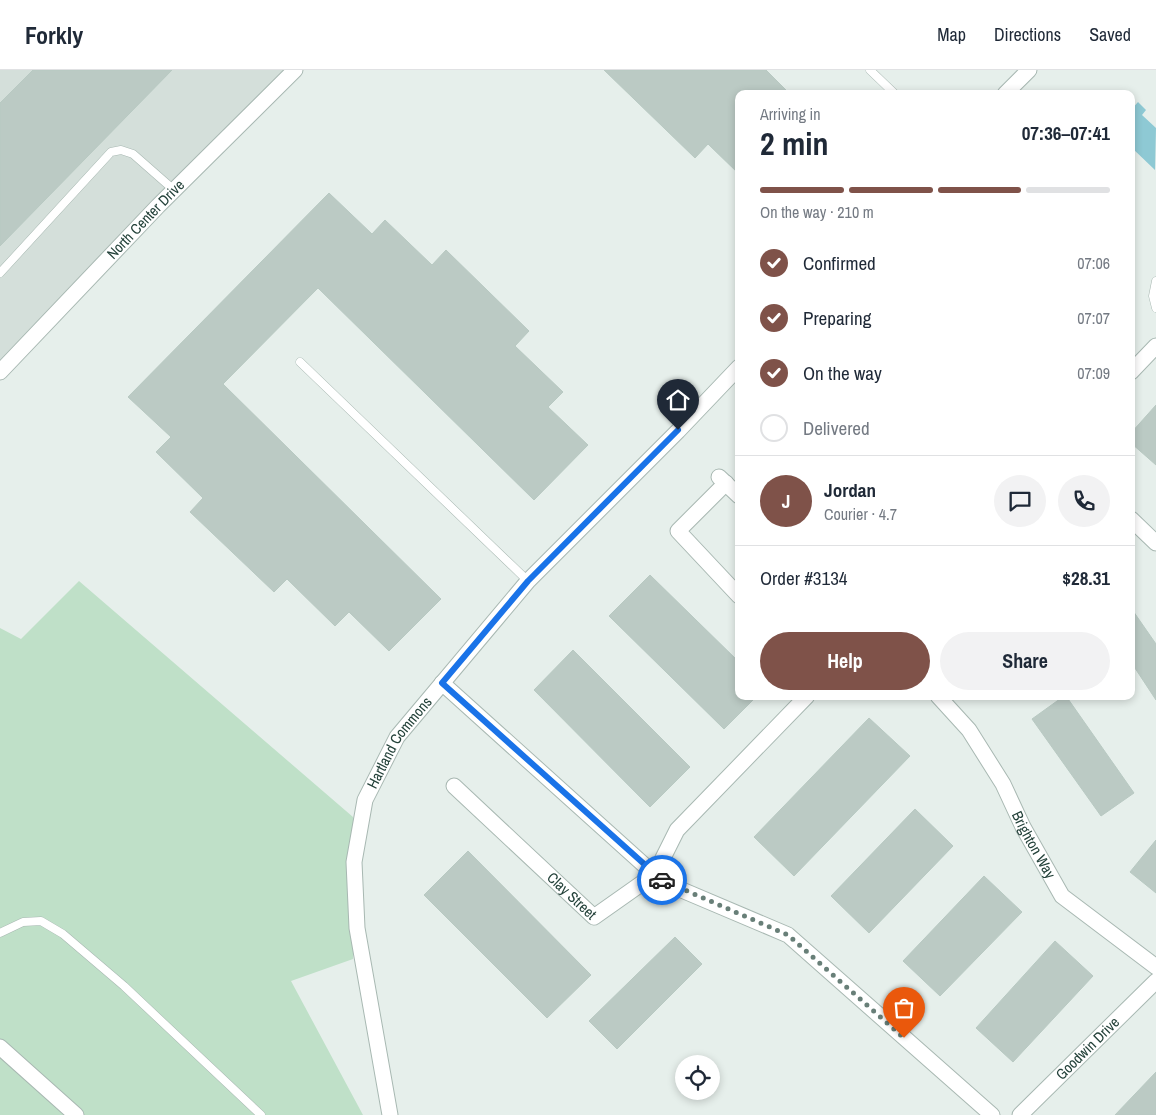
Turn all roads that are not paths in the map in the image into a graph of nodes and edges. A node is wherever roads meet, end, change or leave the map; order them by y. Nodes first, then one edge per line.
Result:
1 (295, 70) edge
2 (870, 70) edge
3 (1029, 70) edge
4 (891, 90) edge
5 (1009, 90) edge
6 (174, 190) junction
7 (0, 272) edge
8 (1156, 281) edge
9 (1156, 308) edge
10 (1156, 346) edge
11 (300, 362) dead end
12 (1135, 368) edge
13 (735, 371) edge
14 (0, 372) edge
15 (735, 492) edge
16 (1135, 523) edge
17 (1156, 543) edge
18 (528, 581) junction
19 (735, 592) edge
20 (442, 683) junction
21 (803, 700) edge
22 (942, 700) edge
23 (454, 786) dead end
24 (655, 874) junction
25 (0, 933) edge
26 (1156, 967) edge
27 (1156, 981) edge
28 (0, 1047) edge
29 (76, 1115) edge
30 (260, 1115) edge
31 (390, 1115) edge
32 (992, 1115) edge
33 (1020, 1115) edge

1 - 6 street, North Center Drive
2 - 4 lane
3 - 5 street
6 - 7 lane
6 - 14 street, North Center Drive
8 - 9 lane
10 - 12 street
11 - 18 lane
13 - 18 street, Hartland Commons
15 - 19 street
16 - 17 street
18 - 20 street, Hartland Commons
20 - 24 street
20 - 31 street, Hartland Commons
21 - 24 street, Clay Street
22 - 26 street, Brighton Way
23 - 24 street, Clay Street
24 - 32 street
25 - 30 lane
27 - 33 street, Goodwin Drive
28 - 29 street

